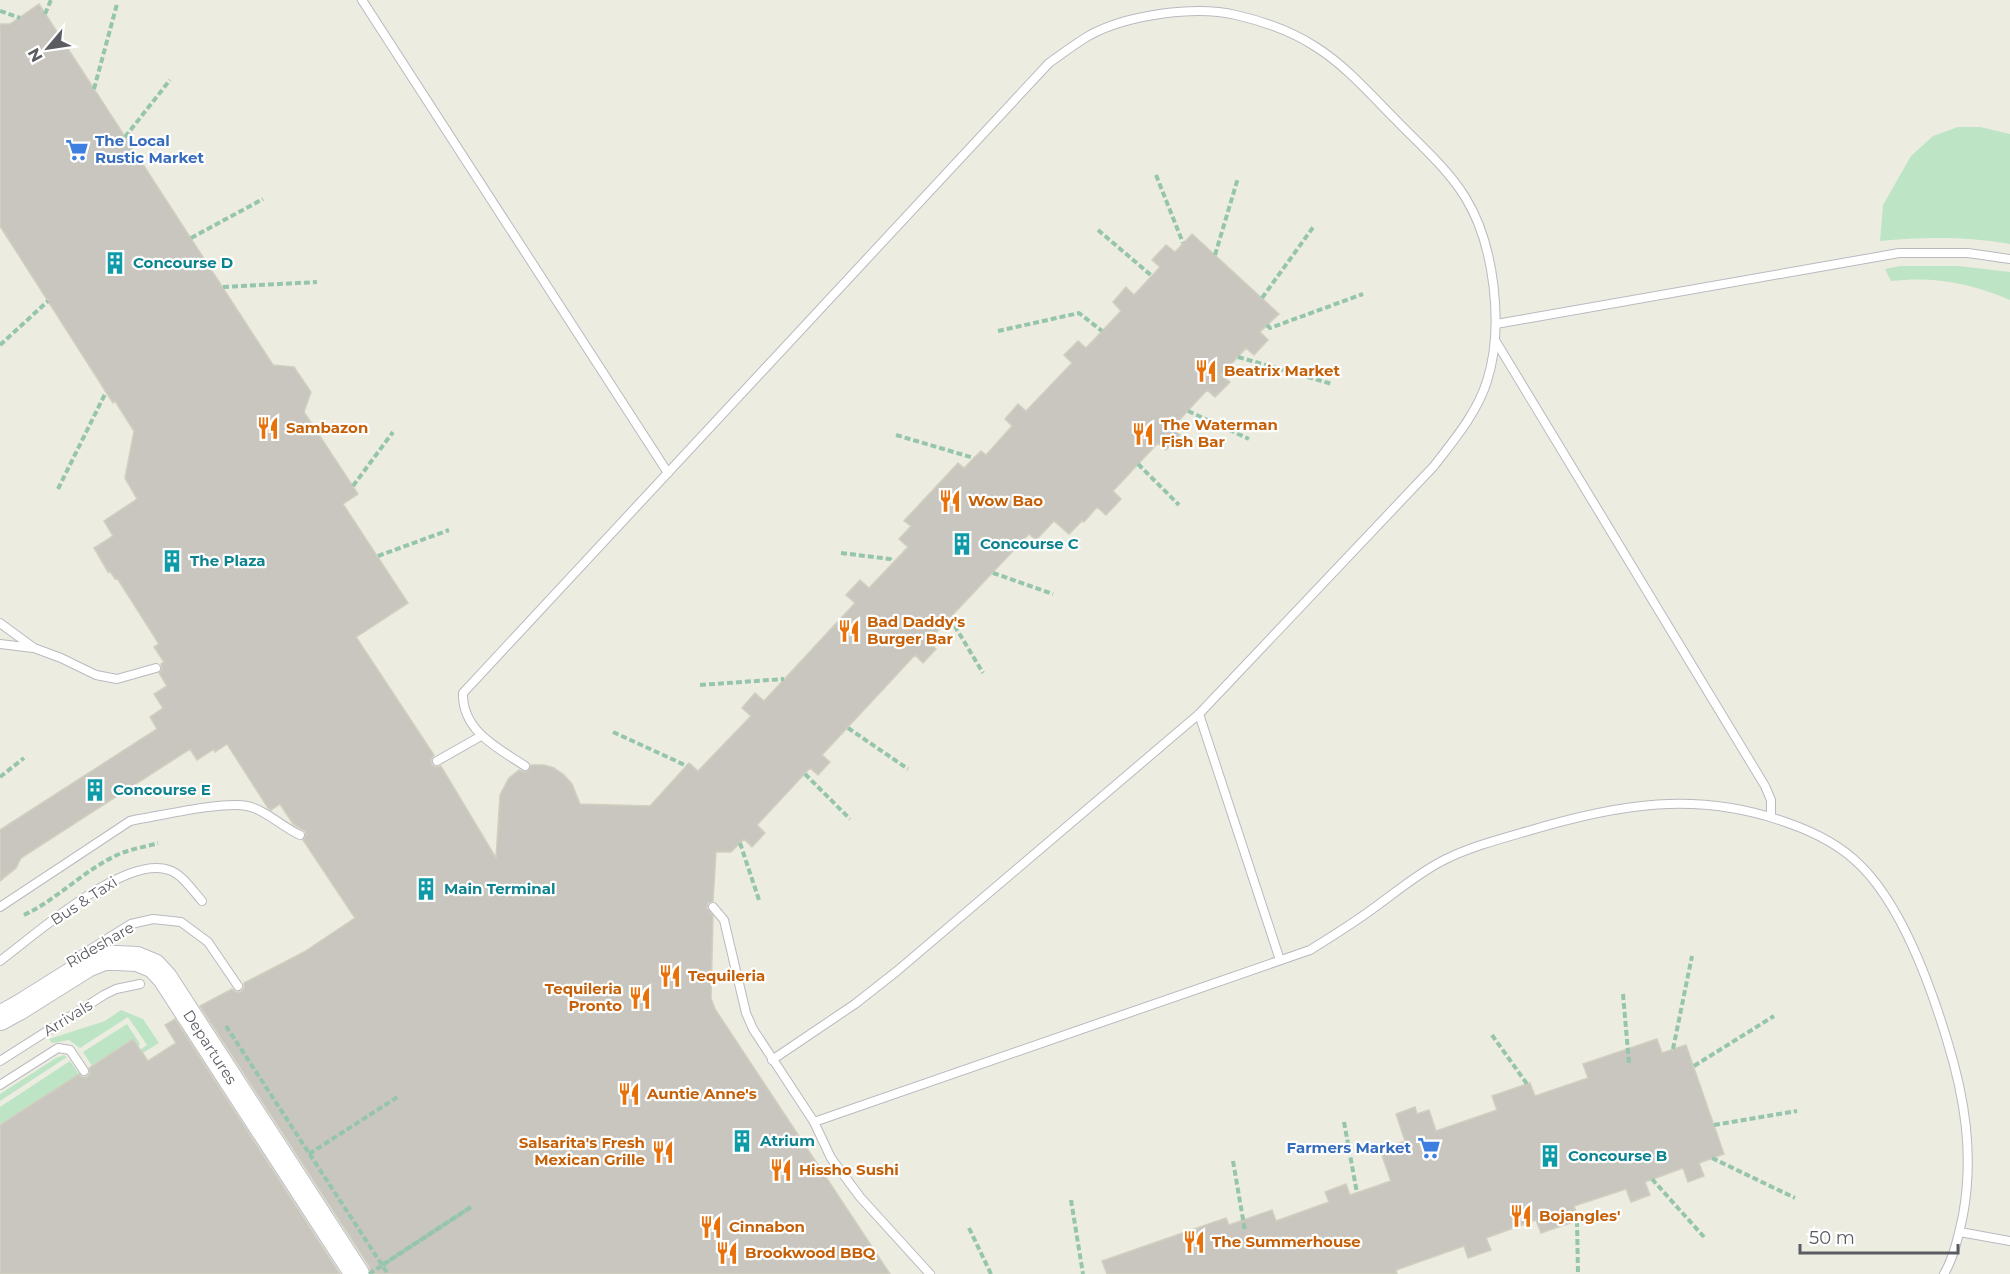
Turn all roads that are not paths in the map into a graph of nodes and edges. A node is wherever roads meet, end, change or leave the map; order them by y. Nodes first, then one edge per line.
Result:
1 (362, 0) edge
2 (2010, 259) edge
3 (1496, 324) junction
4 (1495, 340) junction
5 (668, 472) junction
6 (0, 623) edge
7 (0, 644) edge
8 (34, 648) junction
9 (156, 668) dead end
10 (1199, 714) junction
11 (481, 736) junction
12 (437, 761) dead end
13 (525, 766) dead end
14 (1771, 817) junction
15 (300, 835) dead end
16 (202, 901) dead end
17 (0, 907) edge
18 (713, 907) dead end
19 (1280, 960) junction
20 (0, 961) edge
21 (63, 966) dead end
22 (140, 984) dead end
23 (238, 986) dead end
24 (8, 1009) edge
25 (772, 1060) junction
26 (0, 1061) edge
27 (84, 1071) dead end
28 (0, 1085) edge
29 (814, 1122) junction
30 (1960, 1232) junction
31 (2010, 1241) edge
32 (357, 1274) edge
33 (930, 1274) edge
34 (1944, 1274) edge

1 - 5 lane
2 - 3 lane
3 - 4 lane
3 - 5 lane
4 - 10 lane
4 - 14 lane
5 - 11 lane
6 - 8 lane
7 - 8 lane
8 - 9 lane
10 - 19 lane
10 - 25 lane
11 - 12 lane
11 - 13 lane
14 - 19 lane
14 - 30 lane
15 - 17 lane
16 - 20 lane, Bus & Taxi
18 - 25 lane
19 - 29 lane
21 - 23 lane, Rideshare
22 - 26 lane, Arrivals
24 - 32 main road, Departures, bridge
25 - 29 lane
27 - 28 lane
29 - 33 lane
30 - 31 lane
30 - 34 lane

